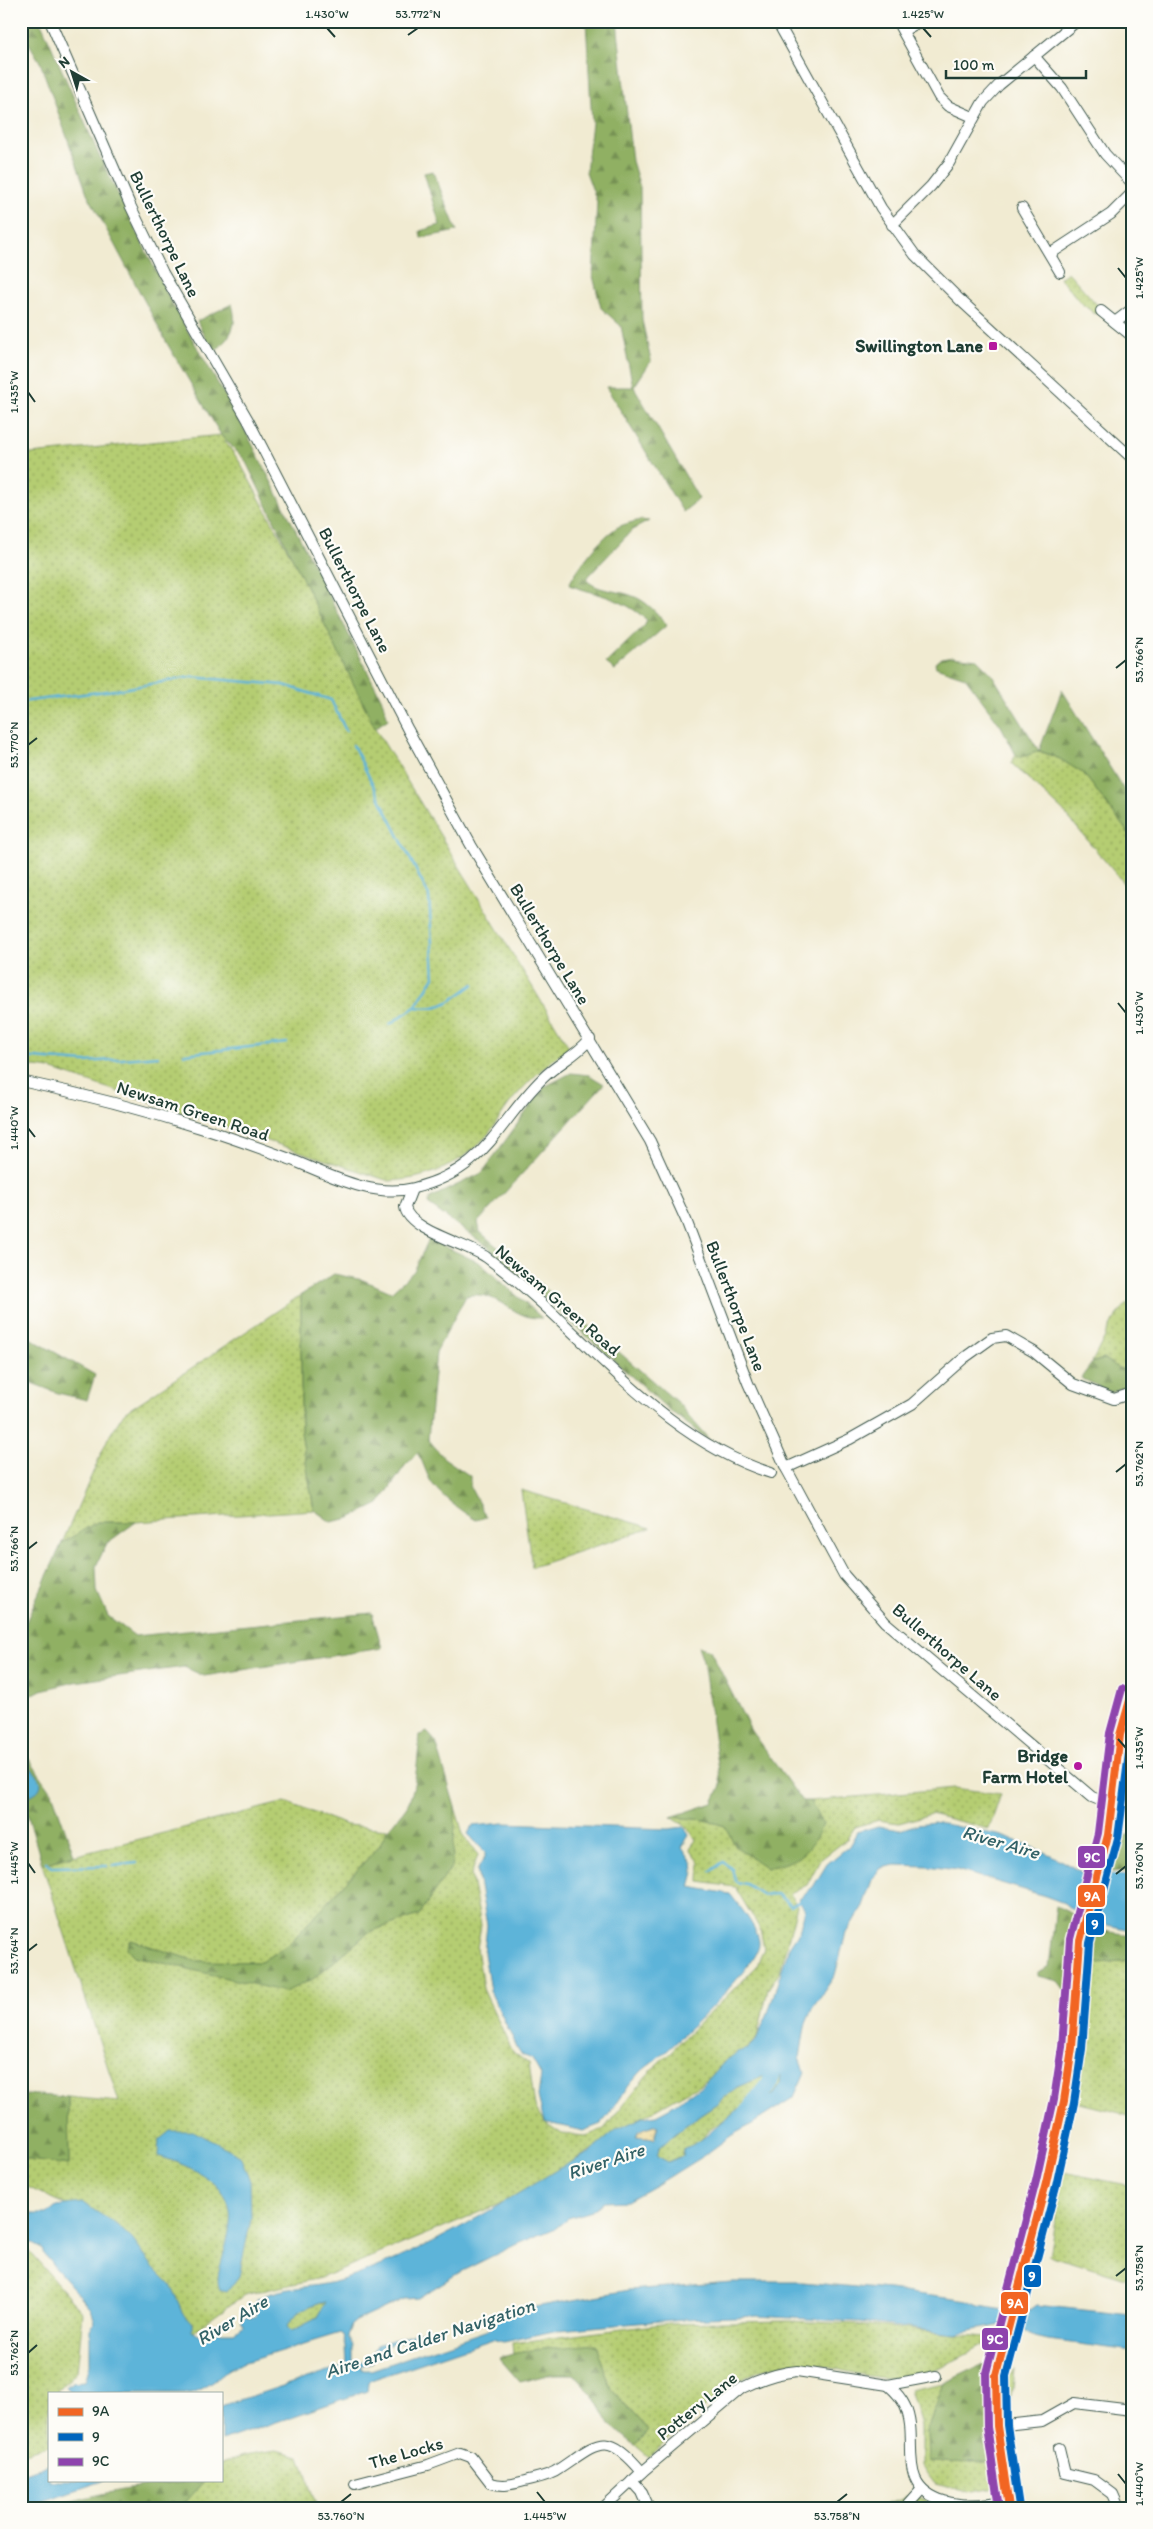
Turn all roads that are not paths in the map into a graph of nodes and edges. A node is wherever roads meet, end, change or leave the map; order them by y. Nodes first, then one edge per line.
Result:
1 (50, 21) edge
2 (777, 21) edge
3 (897, 21) edge
4 (921, 21) edge
5 (1077, 21) edge
6 (902, 32) junction
7 (1034, 56) junction
8 (973, 117) junction
9 (1132, 164) edge
10 (1122, 171) junction
11 (1132, 183) edge
12 (1132, 192) edge
13 (1022, 208) dead end
14 (892, 225) junction
15 (1050, 254) junction
16 (1060, 272) dead end
17 (1132, 309) edge
18 (1101, 311) dead end
19 (1115, 322) junction
20 (1132, 336) edge
21 (1132, 458) edge
22 (590, 1040) junction
23 (21, 1081) edge
24 (412, 1189) junction
25 (1132, 1393) edge
26 (786, 1468) junction
27 (770, 1473) dead end
28 (1132, 1692) edge
29 (1112, 1805) junction
30 (936, 2376) dead end
31 (888, 2385) junction
32 (1132, 2410) edge
33 (996, 2426) junction
34 (1059, 2448) dead end
35 (642, 2472) junction
36 (632, 2481) junction
37 (355, 2484) dead end
38 (922, 2489) junction
39 (1009, 2503) edge
40 (604, 2508) edge
41 (649, 2508) edge
42 (905, 2508) edge
43 (1119, 2508) edge

1 - 22 street, Bullerthorpe Lane
2 - 14 street
3 - 6 street
4 - 6 street
5 - 7 street
6 - 8 street
7 - 8 street
7 - 10 street
8 - 14 street
9 - 10 street
10 - 11 street
12 - 15 street
13 - 15 street
14 - 21 street
15 - 16 street
17 - 19 street
18 - 19 street
19 - 20 street
22 - 24 street
22 - 26 street, Bullerthorpe Lane
23 - 24 street, Newsam Green Road
24 - 27 street, Newsam Green Road
25 - 26 street
26 - 29 street, Bullerthorpe Lane
28 - 29 main road
29 - 33 main road
30 - 31 street, Pottery Lane
31 - 35 street, Pottery Lane
31 - 38 street
32 - 33 street
33 - 39 main road
34 - 43 street
35 - 36 street, Pottery Lane
35 - 37 street, The Locks
36 - 40 street, Pottery Lane
36 - 41 street
38 - 39 street
38 - 42 street

